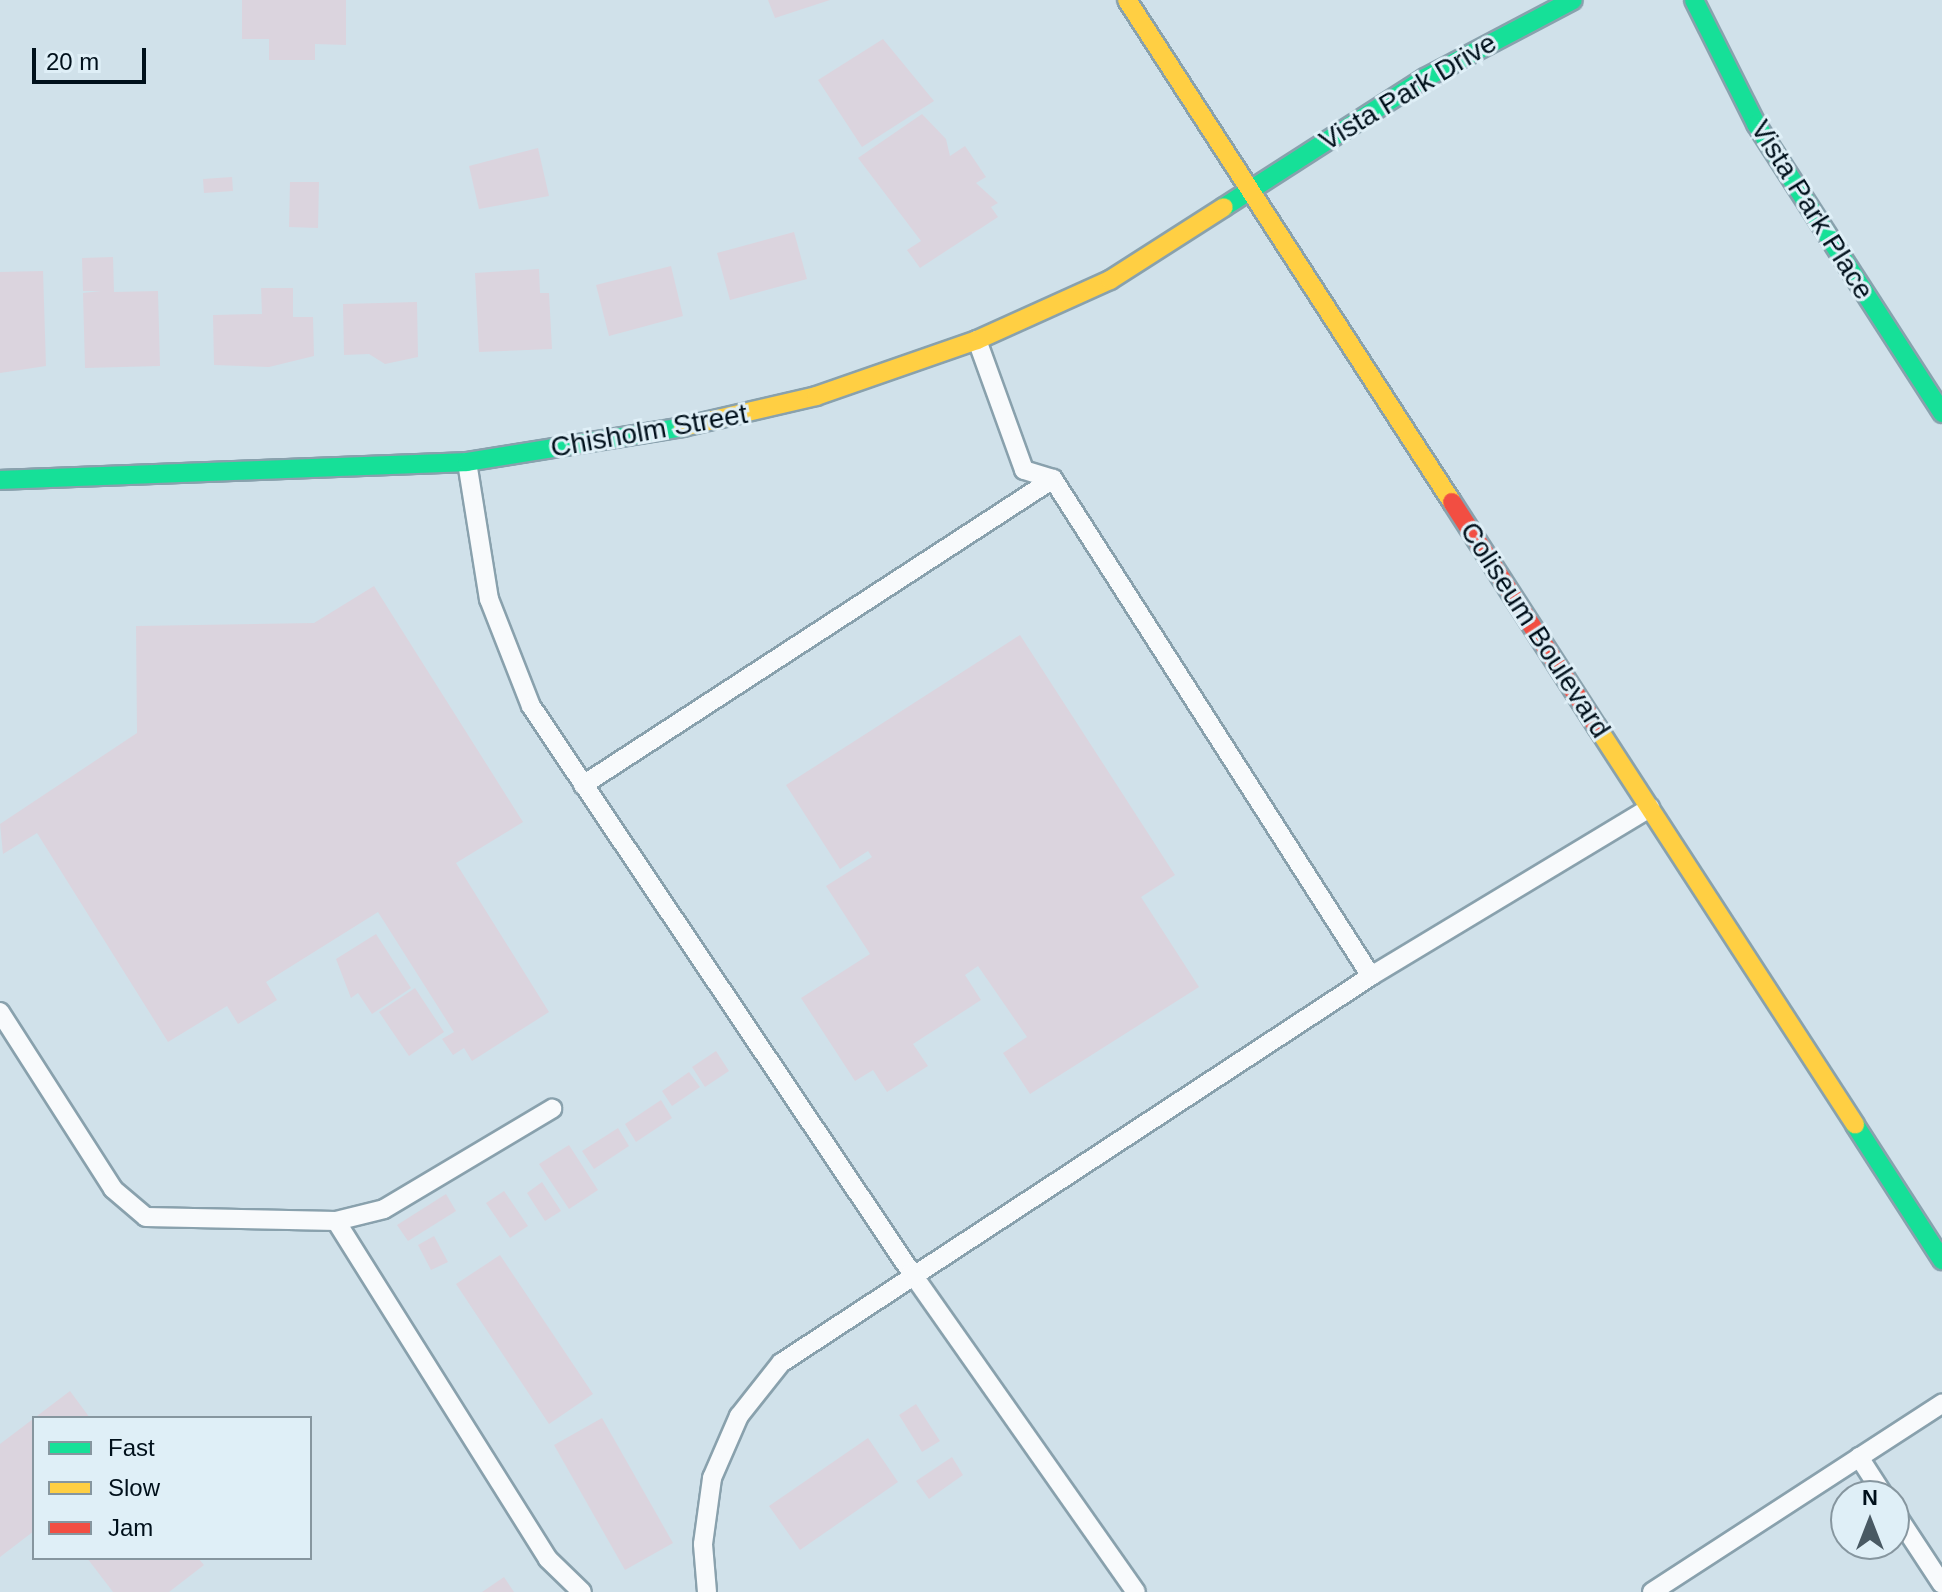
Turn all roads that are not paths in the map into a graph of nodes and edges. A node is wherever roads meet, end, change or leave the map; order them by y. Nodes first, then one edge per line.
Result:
1 (1127, 0) edge
2 (1573, 0) edge
3 (1694, 0) edge
4 (1251, 195) junction
5 (977, 340) junction
6 (1942, 413) edge
7 (467, 462) junction
8 (1053, 479) junction
9 (0, 480) edge
10 (583, 785) junction
11 (1650, 808) junction
12 (1371, 976) junction
13 (0, 1012) edge
14 (552, 1109) dead end
15 (336, 1221) junction
16 (1942, 1260) edge
17 (911, 1272) junction
18 (1942, 1404) edge
19 (1859, 1457) junction
20 (1874, 1480) edge
21 (1910, 1535) edge
22 (1942, 1584) edge
23 (582, 1592) edge
24 (707, 1592) edge
25 (1136, 1592) edge
26 (1652, 1592) edge

1 - 4 street, Coliseum Boulevard
2 - 4 street, Vista Park Drive
3 - 6 street, Vista Park Place
4 - 5 street, Chisholm Street
4 - 11 street, Coliseum Boulevard
5 - 7 street, Chisholm Street
5 - 8 lane
7 - 9 street, Chisholm Street
7 - 10 lane
8 - 10 lane
8 - 12 lane
10 - 17 lane
11 - 12 lane
11 - 16 street, Coliseum Boulevard
12 - 17 lane
13 - 15 lane
14 - 15 lane
15 - 23 lane
17 - 24 lane
17 - 25 lane
18 - 19 lane
19 - 20 lane
19 - 26 lane
21 - 22 lane

